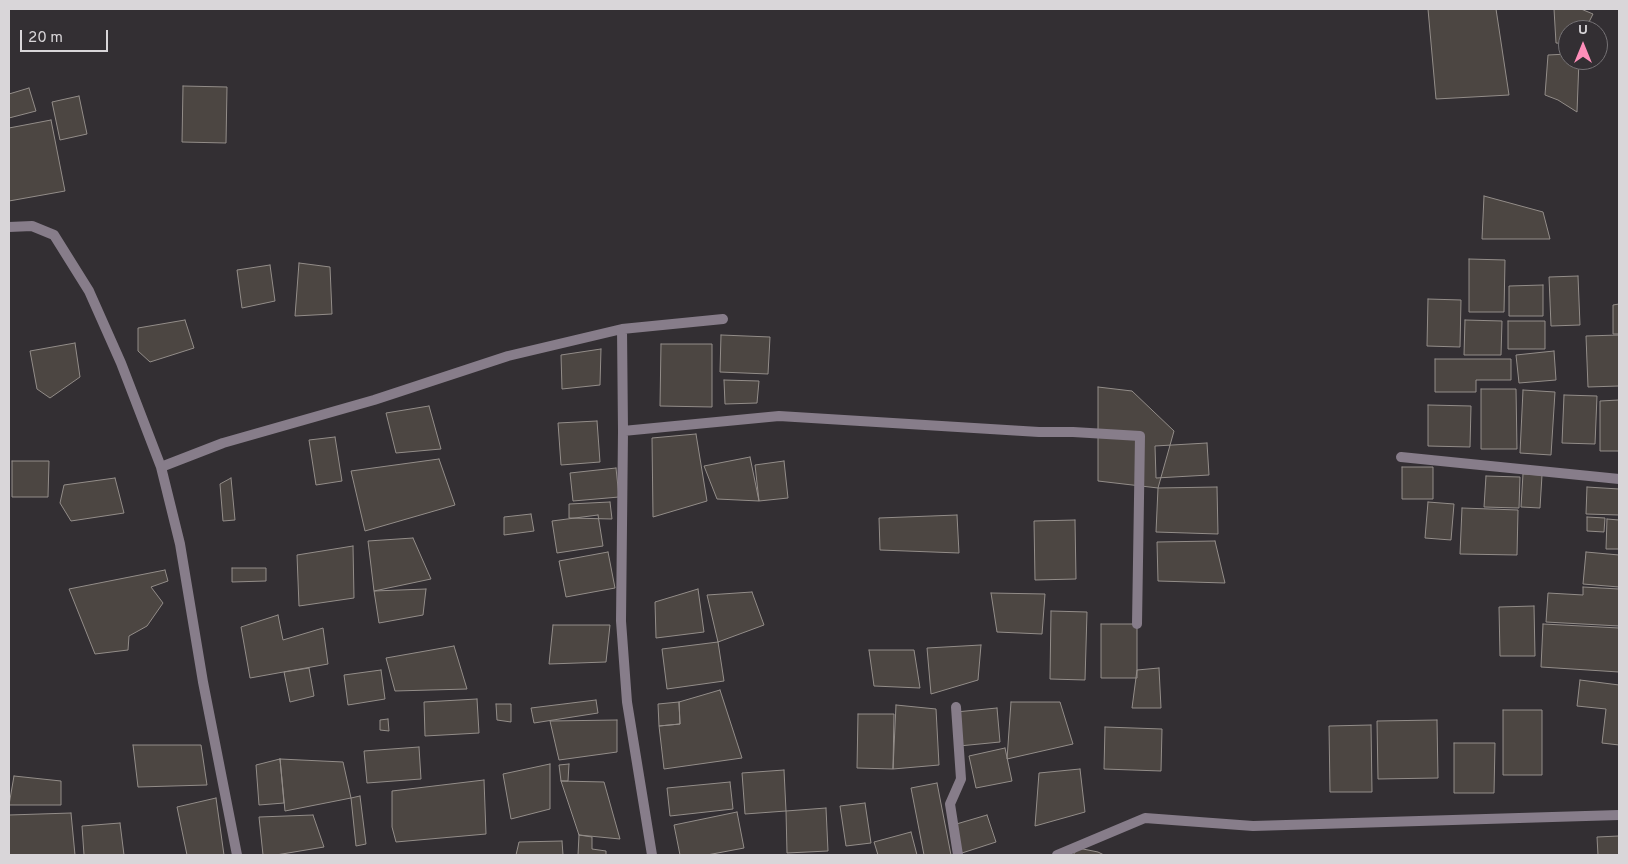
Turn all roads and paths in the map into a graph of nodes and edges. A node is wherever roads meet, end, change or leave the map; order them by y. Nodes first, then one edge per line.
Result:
1 (9, 227) edge
2 (723, 319) dead end
3 (622, 329) junction
4 (624, 431) junction
5 (1401, 457) dead end
6 (161, 467) junction
7 (1619, 479) edge
8 (1137, 624) dead end
9 (956, 706) dead end
10 (1619, 815) edge
11 (238, 855) edge
12 (652, 855) edge
13 (958, 855) edge
14 (1057, 855) edge

1 - 6 street
2 - 3 street
3 - 4 street
3 - 6 street
4 - 8 street
4 - 12 street
5 - 7 street
6 - 11 street
9 - 13 street
10 - 14 street

